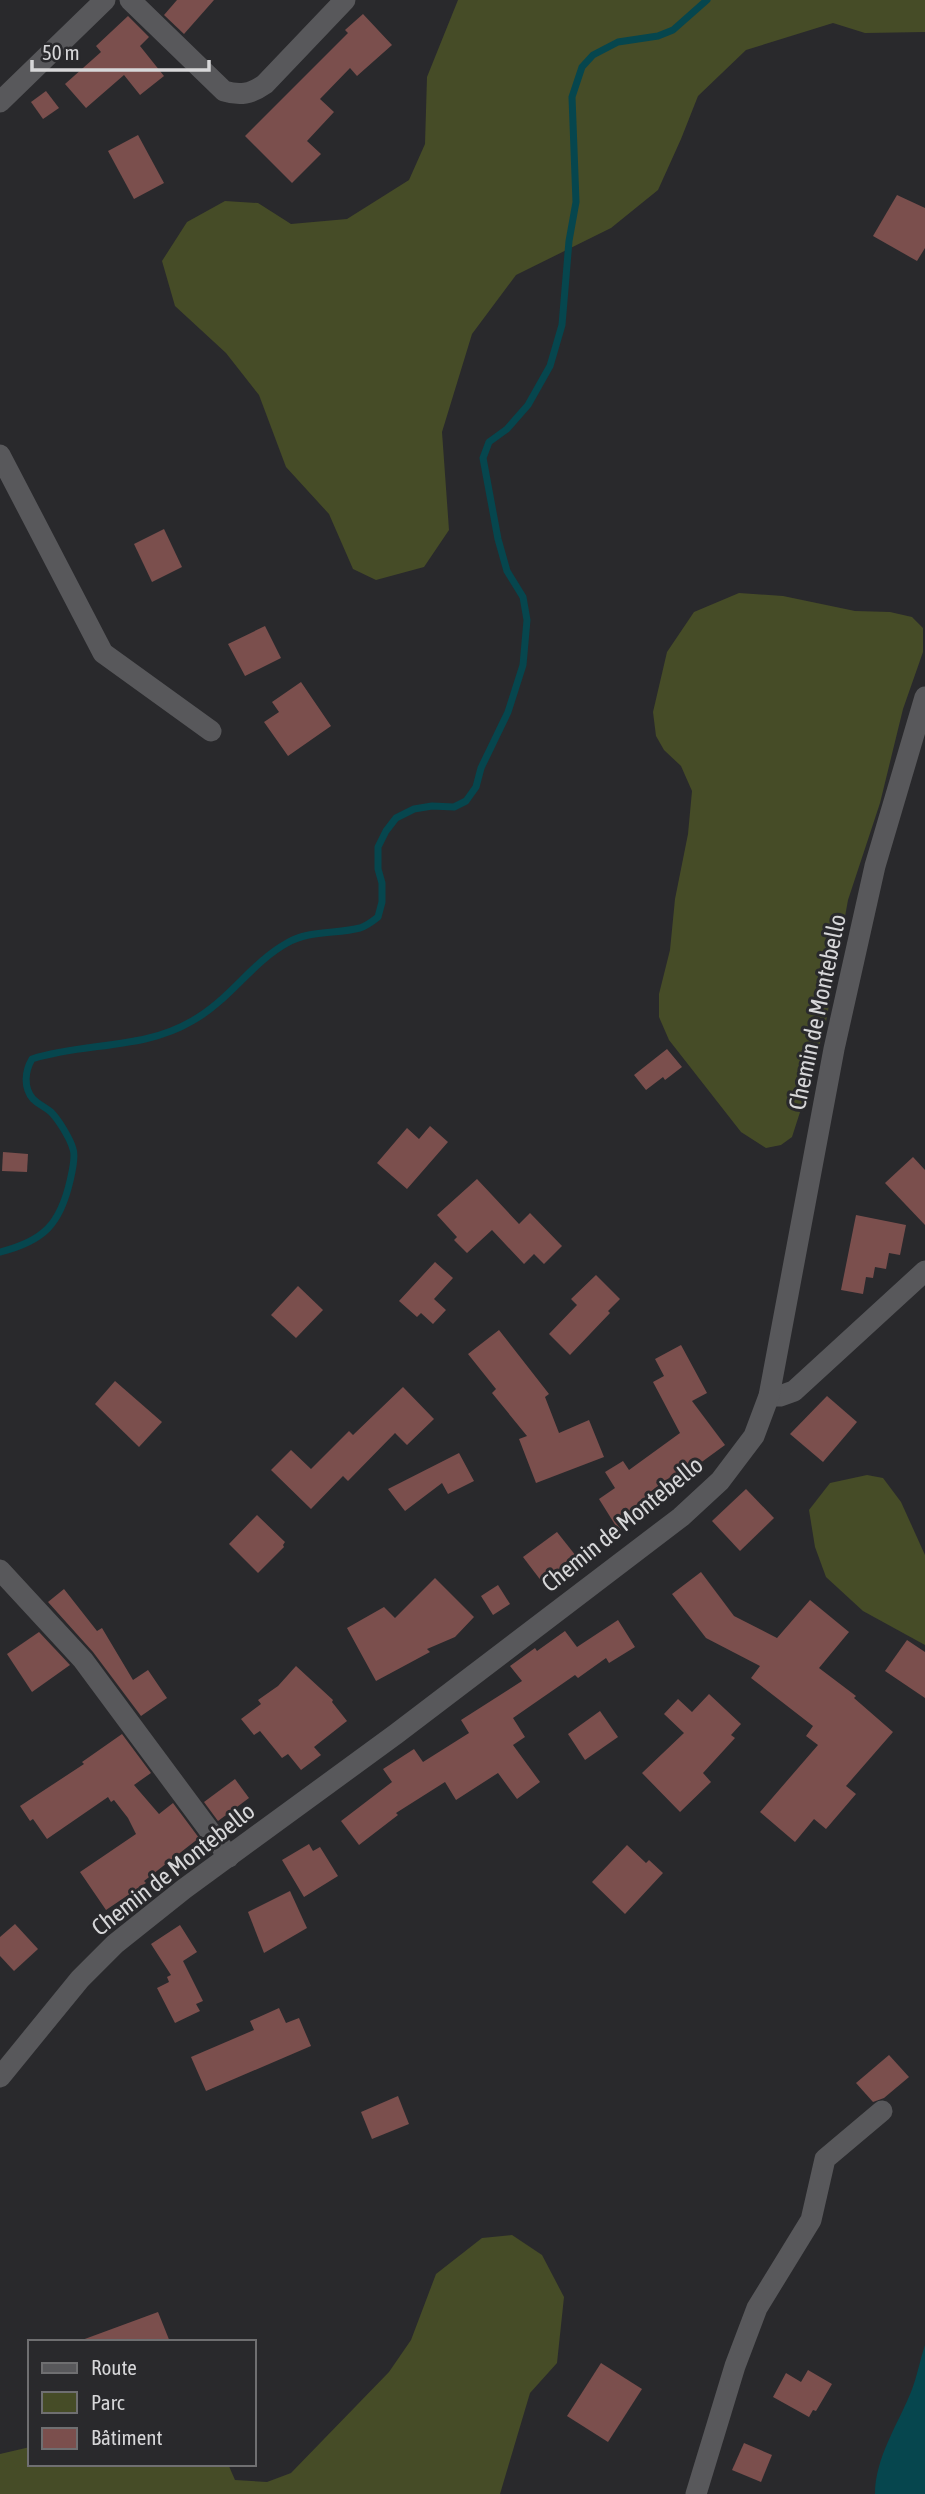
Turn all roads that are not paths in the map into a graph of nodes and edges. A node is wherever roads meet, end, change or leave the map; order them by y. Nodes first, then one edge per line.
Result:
1 (105, 0) edge
2 (130, 0) edge
3 (345, 0) edge
4 (0, 102) edge
5 (0, 455) edge
6 (925, 697) edge
7 (211, 731) dead end
8 (925, 1271) edge
9 (769, 1396) junction
10 (0, 1570) edge
11 (229, 1857) junction
12 (0, 2077) edge
13 (882, 2111) dead end
14 (696, 2494) edge

1 - 4 street
2 - 3 street
5 - 7 street
6 - 9 street, Chemin de Montebello
8 - 9 street
9 - 11 street, Chemin de Montebello
10 - 11 street
11 - 12 street, Chemin de Montebello
13 - 14 street

